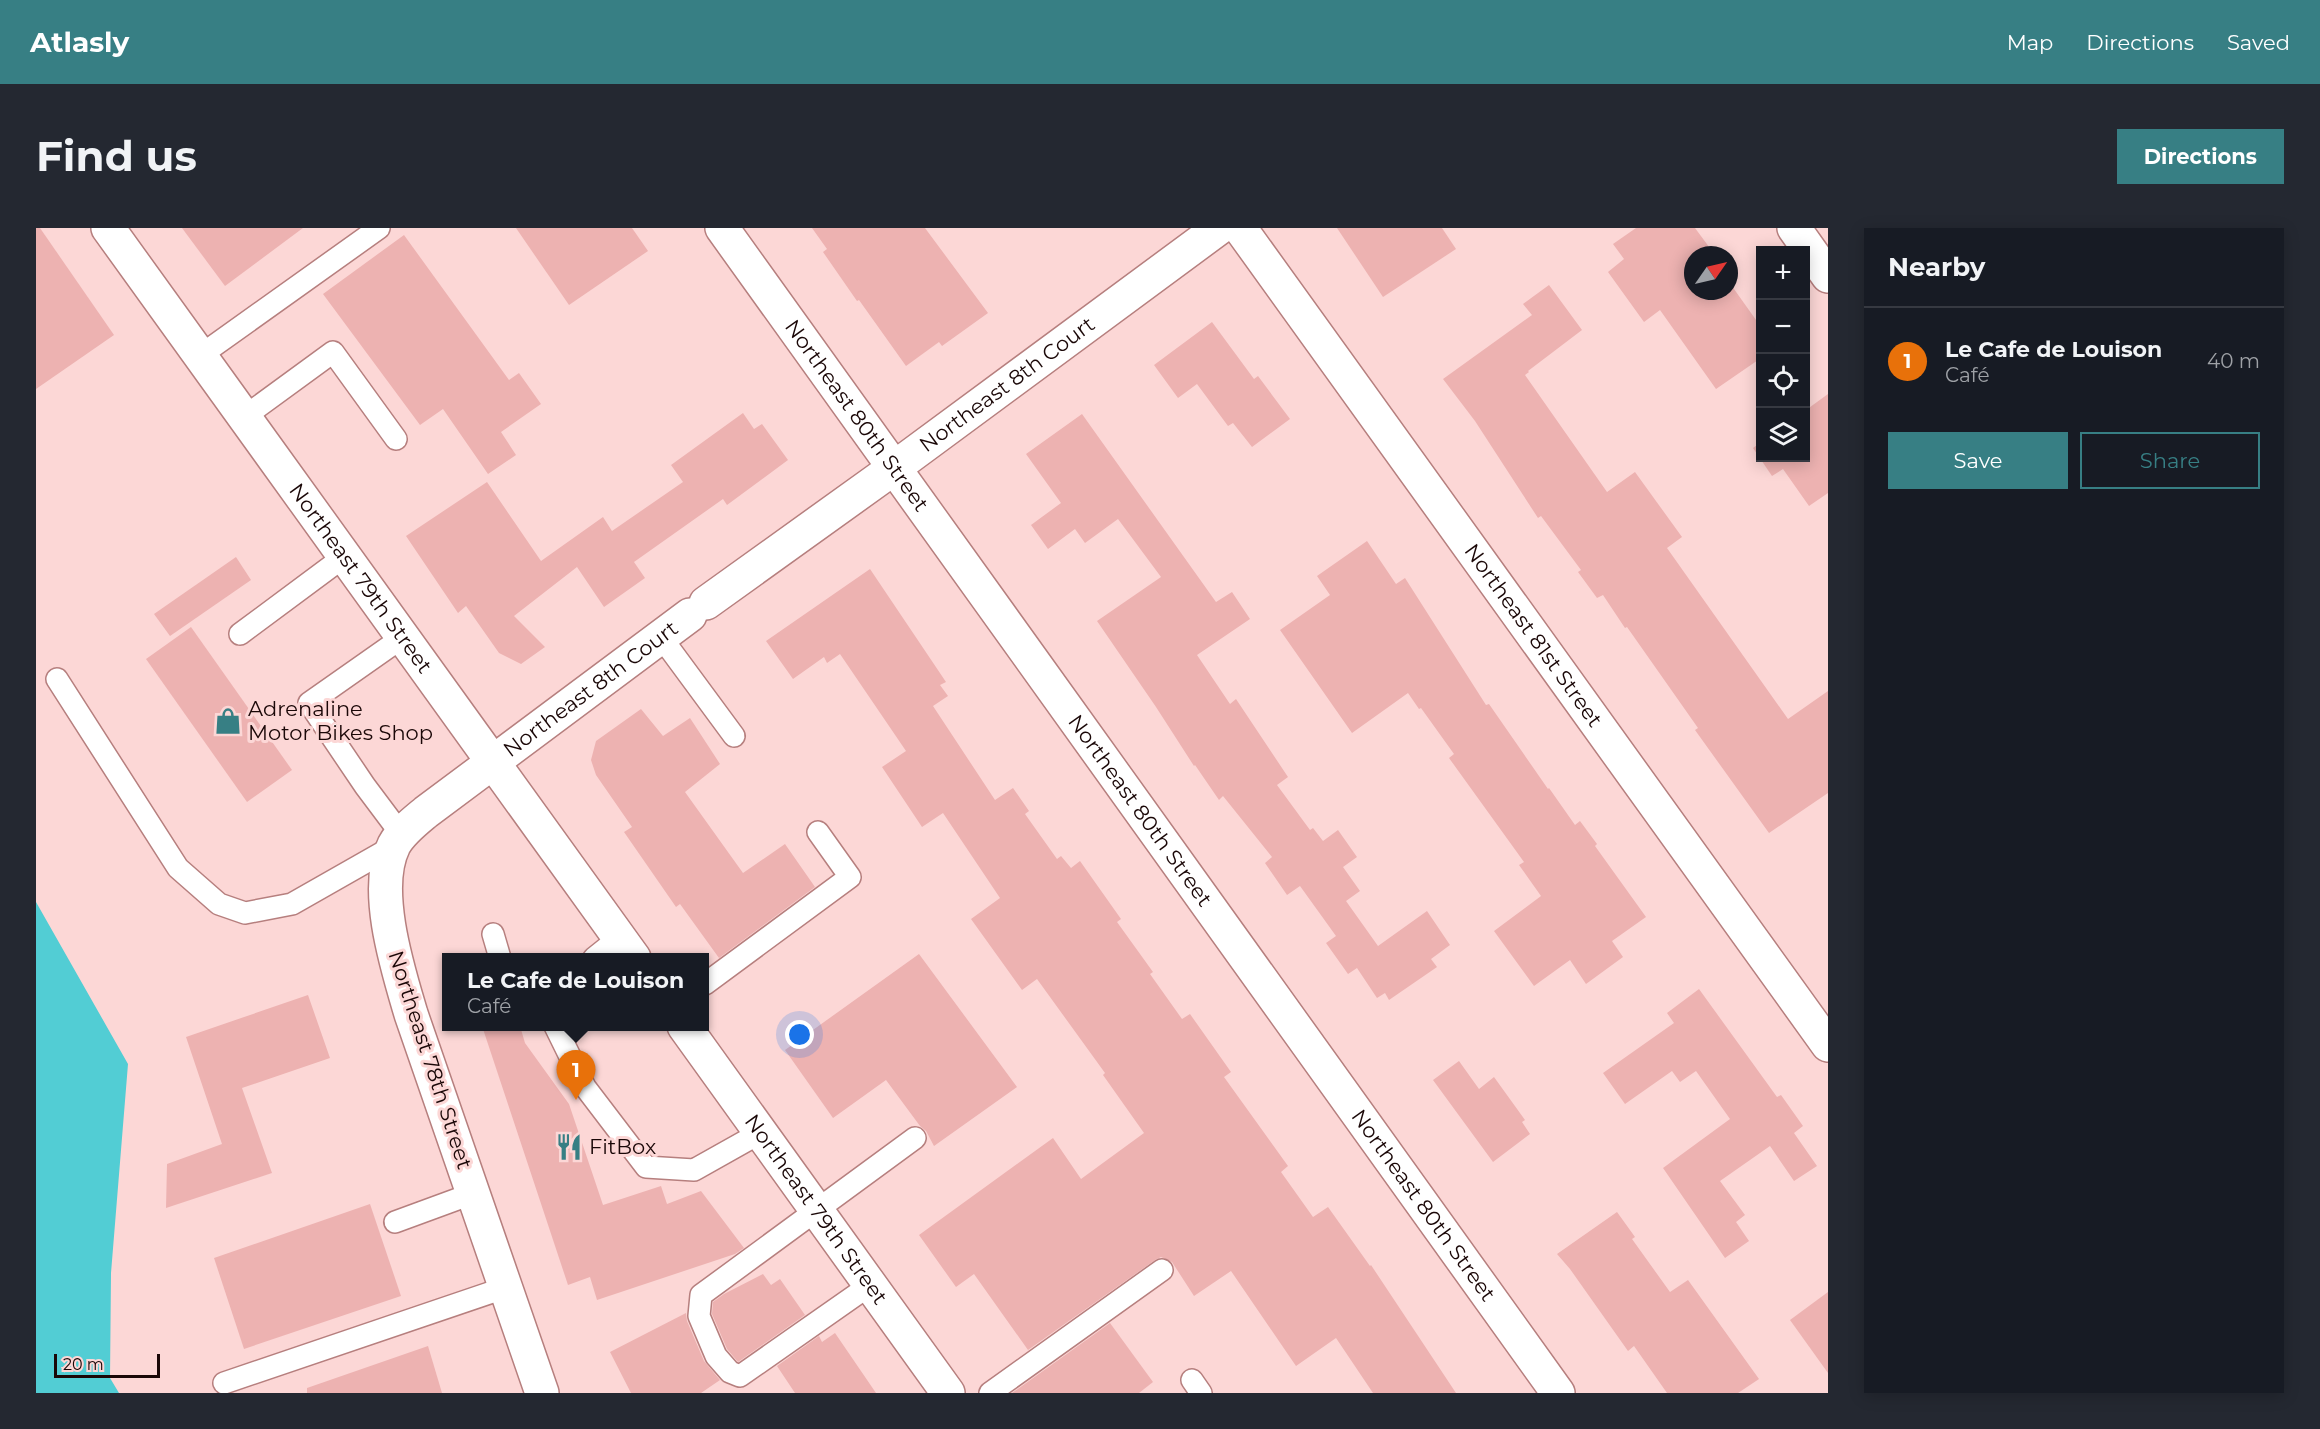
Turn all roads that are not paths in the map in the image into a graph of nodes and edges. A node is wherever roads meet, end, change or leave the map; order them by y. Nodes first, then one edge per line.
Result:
1 (108, 228) edge
2 (379, 228) edge
3 (722, 228) edge
4 (1219, 228) edge
5 (1240, 228) edge
6 (1794, 228) edge
7 (1828, 276) edge
8 (201, 355) junction
9 (244, 417) junction
10 (396, 440) dead end
11 (894, 468) junction
12 (345, 556) junction
13 (240, 634) dead end
14 (403, 637) junction
15 (662, 637) junction
16 (57, 679) dead end
17 (734, 736) dead end
18 (492, 762) junction
19 (818, 832) dead end
20 (397, 840) junction
21 (493, 934) dead end
22 (627, 948) edge
23 (499, 953) edge
24 (609, 953) edge
25 (709, 981) edge
26 (557, 1031) edge
27 (688, 1031) edge
28 (1828, 1045) edge
29 (760, 1133) junction
30 (915, 1138) dead end
31 (474, 1193) junction
32 (816, 1211) junction
33 (395, 1222) dead end
34 (1162, 1270) dead end
35 (870, 1285) junction
36 (507, 1287) junction
37 (224, 1383) dead end
38 (542, 1393) edge
39 (948, 1393) edge
40 (990, 1393) edge
41 (1558, 1393) edge

1 - 8 street, Northeast 79th Street
2 - 8 lane
3 - 11 street, Northeast 80th Street
4 - 11 street, Northeast 8th Court
5 - 28 street, Northeast 81st Street
6 - 7 street
8 - 9 street, Northeast 79th Street
9 - 10 lane
9 - 12 street, Northeast 79th Street
11 - 15 street, Northeast 8th Court
11 - 41 street, Northeast 80th Street
12 - 13 lane
12 - 14 street, Northeast 79th Street
14 - 18 street, Northeast 79th Street
14 - 20 lane
15 - 17 lane
15 - 18 street, Northeast 8th Court
16 - 20 lane
18 - 20 street
18 - 22 street, Northeast 79th Street
19 - 25 lane
20 - 31 street, Northeast 78th Street
21 - 23 lane
22 - 24 lane
26 - 29 lane
27 - 29 street, Northeast 79th Street
29 - 32 street, Northeast 79th Street
30 - 32 lane
31 - 33 lane
31 - 36 street, Northeast 78th Street
32 - 35 street, Northeast 79th Street
32 - 35 lane
34 - 40 lane
35 - 39 street, Northeast 79th Street
36 - 37 lane
36 - 38 street, Northeast 78th Street

